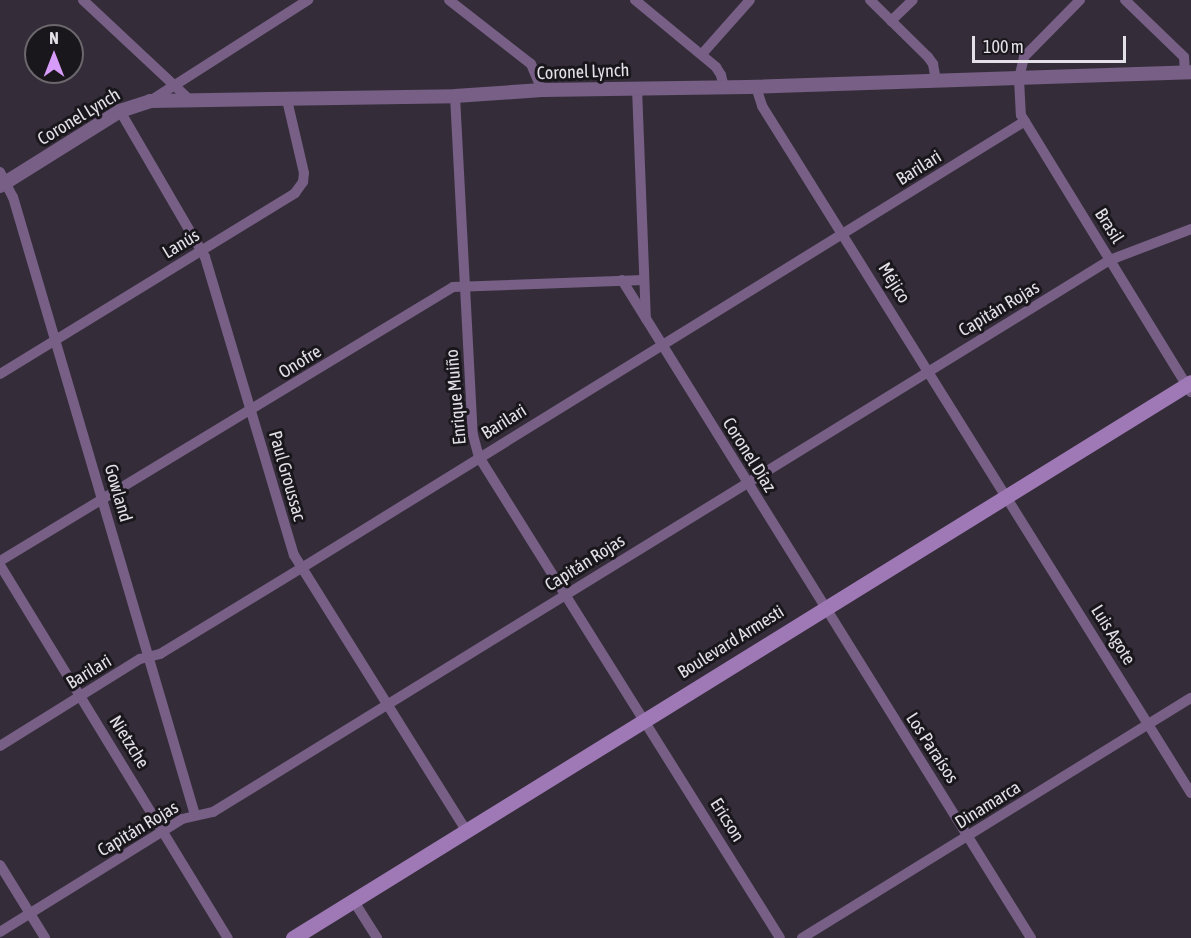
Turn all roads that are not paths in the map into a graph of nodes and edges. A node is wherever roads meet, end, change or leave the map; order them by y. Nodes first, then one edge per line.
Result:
1 (83, 0) edge
2 (308, 0) edge
3 (449, 0) edge
4 (635, 0) edge
5 (750, 0) edge
6 (870, 0) edge
7 (913, 0) edge
8 (1080, 0) edge
9 (1125, 0) edge
10 (891, 21) junction
11 (702, 54) junction
12 (1188, 54) edge
13 (1188, 72) edge
14 (1019, 79) junction
15 (936, 81) junction
16 (176, 85) junction
17 (724, 87) junction
18 (756, 87) junction
19 (637, 88) junction
20 (542, 90) junction
21 (455, 96) junction
22 (287, 100) junction
23 (150, 101) junction
24 (191, 101) junction
25 (120, 111) junction
26 (1024, 121) junction
27 (2, 180) edge
28 (1191, 229) edge
29 (843, 234) junction
30 (202, 250) junction
31 (1110, 260) junction
32 (622, 280) junction
33 (644, 280) junction
34 (464, 285) junction
35 (647, 321) junction
36 (55, 340) junction
37 (662, 345) junction
38 (929, 370) junction
39 (0, 374) edge
40 (1189, 386) edge
41 (252, 411) junction
42 (479, 457) junction
43 (748, 483) junction
44 (1007, 495) junction
45 (103, 500) junction
46 (0, 563) edge
47 (300, 569) junction
48 (566, 594) junction
49 (823, 607) junction
50 (149, 657) junction
51 (81, 696) junction
52 (1191, 698) edge
53 (386, 707) junction
54 (645, 719) junction
55 (1149, 724) junction
56 (0, 746) edge
57 (1191, 793) edge
58 (195, 815) junction
59 (465, 830) junction
60 (165, 831) junction
61 (969, 836) junction
62 (0, 865) edge
63 (353, 900) junction
64 (30, 914) junction
65 (0, 933) edge
66 (45, 938) edge
67 (228, 938) edge
68 (293, 938) edge
69 (377, 938) edge
70 (780, 938) edge
71 (802, 938) edge
72 (1031, 938) edge

1 - 16 street
2 - 16 street
3 - 20 street
4 - 11 street
5 - 11 street
6 - 10 street
7 - 10 street
8 - 14 street
9 - 12 street
10 - 15 street
11 - 17 street
12 - 13 street
13 - 14 street, Coronel Lynch
14 - 15 street, Coronel Lynch
14 - 26 street, Brasil
15 - 18 street, Coronel Lynch
16 - 23 street
16 - 24 street
17 - 18 street, Coronel Lynch
17 - 19 street, Coronel Lynch
18 - 29 street, Méjico
19 - 20 street, Coronel Lynch
19 - 33 street, Coronel Díaz
20 - 21 street, Coronel Lynch
21 - 22 street, Coronel Lynch
21 - 34 street, Enrique Muiño
22 - 24 street, Coronel Lynch
22 - 30 street, Lanús
23 - 24 street, Coronel Lynch
23 - 25 street, Coronel Lynch
25 - 27 street, Coronel Lynch
25 - 30 street, Paul Groussac
26 - 29 street, Barilari
26 - 31 street, Brasil
27 - 36 street, Gowland
28 - 31 street, Capitán Rojas
29 - 37 street, Barilari
29 - 38 street, Méjico
30 - 36 street, Lanús
30 - 41 street, Paul Groussac
31 - 38 street, Capitán Rojas
31 - 40 street, Brasil
32 - 33 street, Onofre
32 - 34 street, Onofre
32 - 35 street, Coronel Díaz
33 - 35 street, Coronel Díaz
34 - 41 street, Onofre
34 - 42 street, Enrique Muiño
35 - 37 street, Coronel Díaz
36 - 39 street, Lanús
36 - 45 street, Gowland
37 - 42 street, Barilari
37 - 43 street, Coronel Díaz
38 - 43 street, Capitán Rojas
38 - 44 street, Méjico
40 - 44 main road, Boulevard Armesti
41 - 45 street, Onofre
41 - 47 street, Paul Groussac
42 - 47 street, Barilari
42 - 48 street, Enrique Muiño
43 - 48 street, Capitán Rojas
43 - 49 street, Coronel Díaz
44 - 49 main road, Boulevard Armesti
44 - 55 street, Luis Agote
45 - 46 street, Onofre
45 - 50 street, Gowland
46 - 51 street, Nietzche
47 - 50 street, Barilari
47 - 53 street, Paul Groussac
48 - 53 street, Capitán Rojas
48 - 54 street, Enrique Muiño
49 - 54 main road, Boulevard Armesti
49 - 61 street, Los Paraísos
50 - 51 street, Barilari
50 - 58 street, Gowland
51 - 56 street, Barilari
51 - 60 street, Nietzche
52 - 55 street, Dinamarca
53 - 58 street, Capitán Rojas
53 - 59 street, Paul Groussac
54 - 59 main road, Boulevard Armesti
54 - 70 street, Ericson
55 - 57 street, Luis Agote
55 - 61 street, Dinamarca
58 - 60 street, Capitán Rojas
59 - 63 main road, Boulevard Armesti
60 - 64 street, Capitán Rojas
60 - 67 street, Nietzche
61 - 71 street, Dinamarca
61 - 72 street, Los Paraísos
62 - 64 street
63 - 68 main road, Boulevard Armesti
63 - 69 street
64 - 65 street, Capitán Rojas
64 - 66 street

